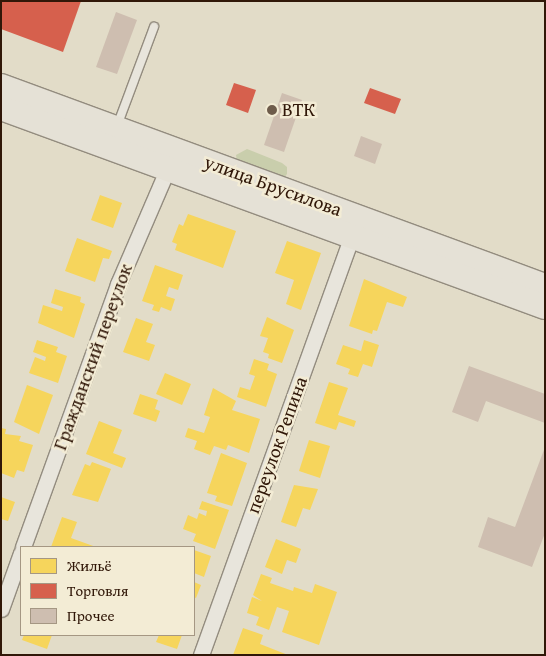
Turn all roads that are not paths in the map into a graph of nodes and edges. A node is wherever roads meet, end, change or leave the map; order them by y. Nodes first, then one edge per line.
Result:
1 (154, 27) dead end
2 (1, 86) edge
3 (1, 108) edge
4 (116, 128) junction
5 (168, 168) junction
6 (352, 236) junction
7 (545, 286) edge
8 (545, 307) edge
9 (24, 546) edge
10 (20, 556) edge
11 (1, 609) edge
12 (201, 655) edge

1 - 4 lane
2 - 4 main road, улица Брусилова
3 - 5 main road, улица Брусилова
4 - 7 main road, улица Брусилова
5 - 6 main road, улица Брусилова
5 - 9 street, Гражданский переулок
6 - 8 main road, улица Брусилова
6 - 12 street, переулок Репина
10 - 11 street

